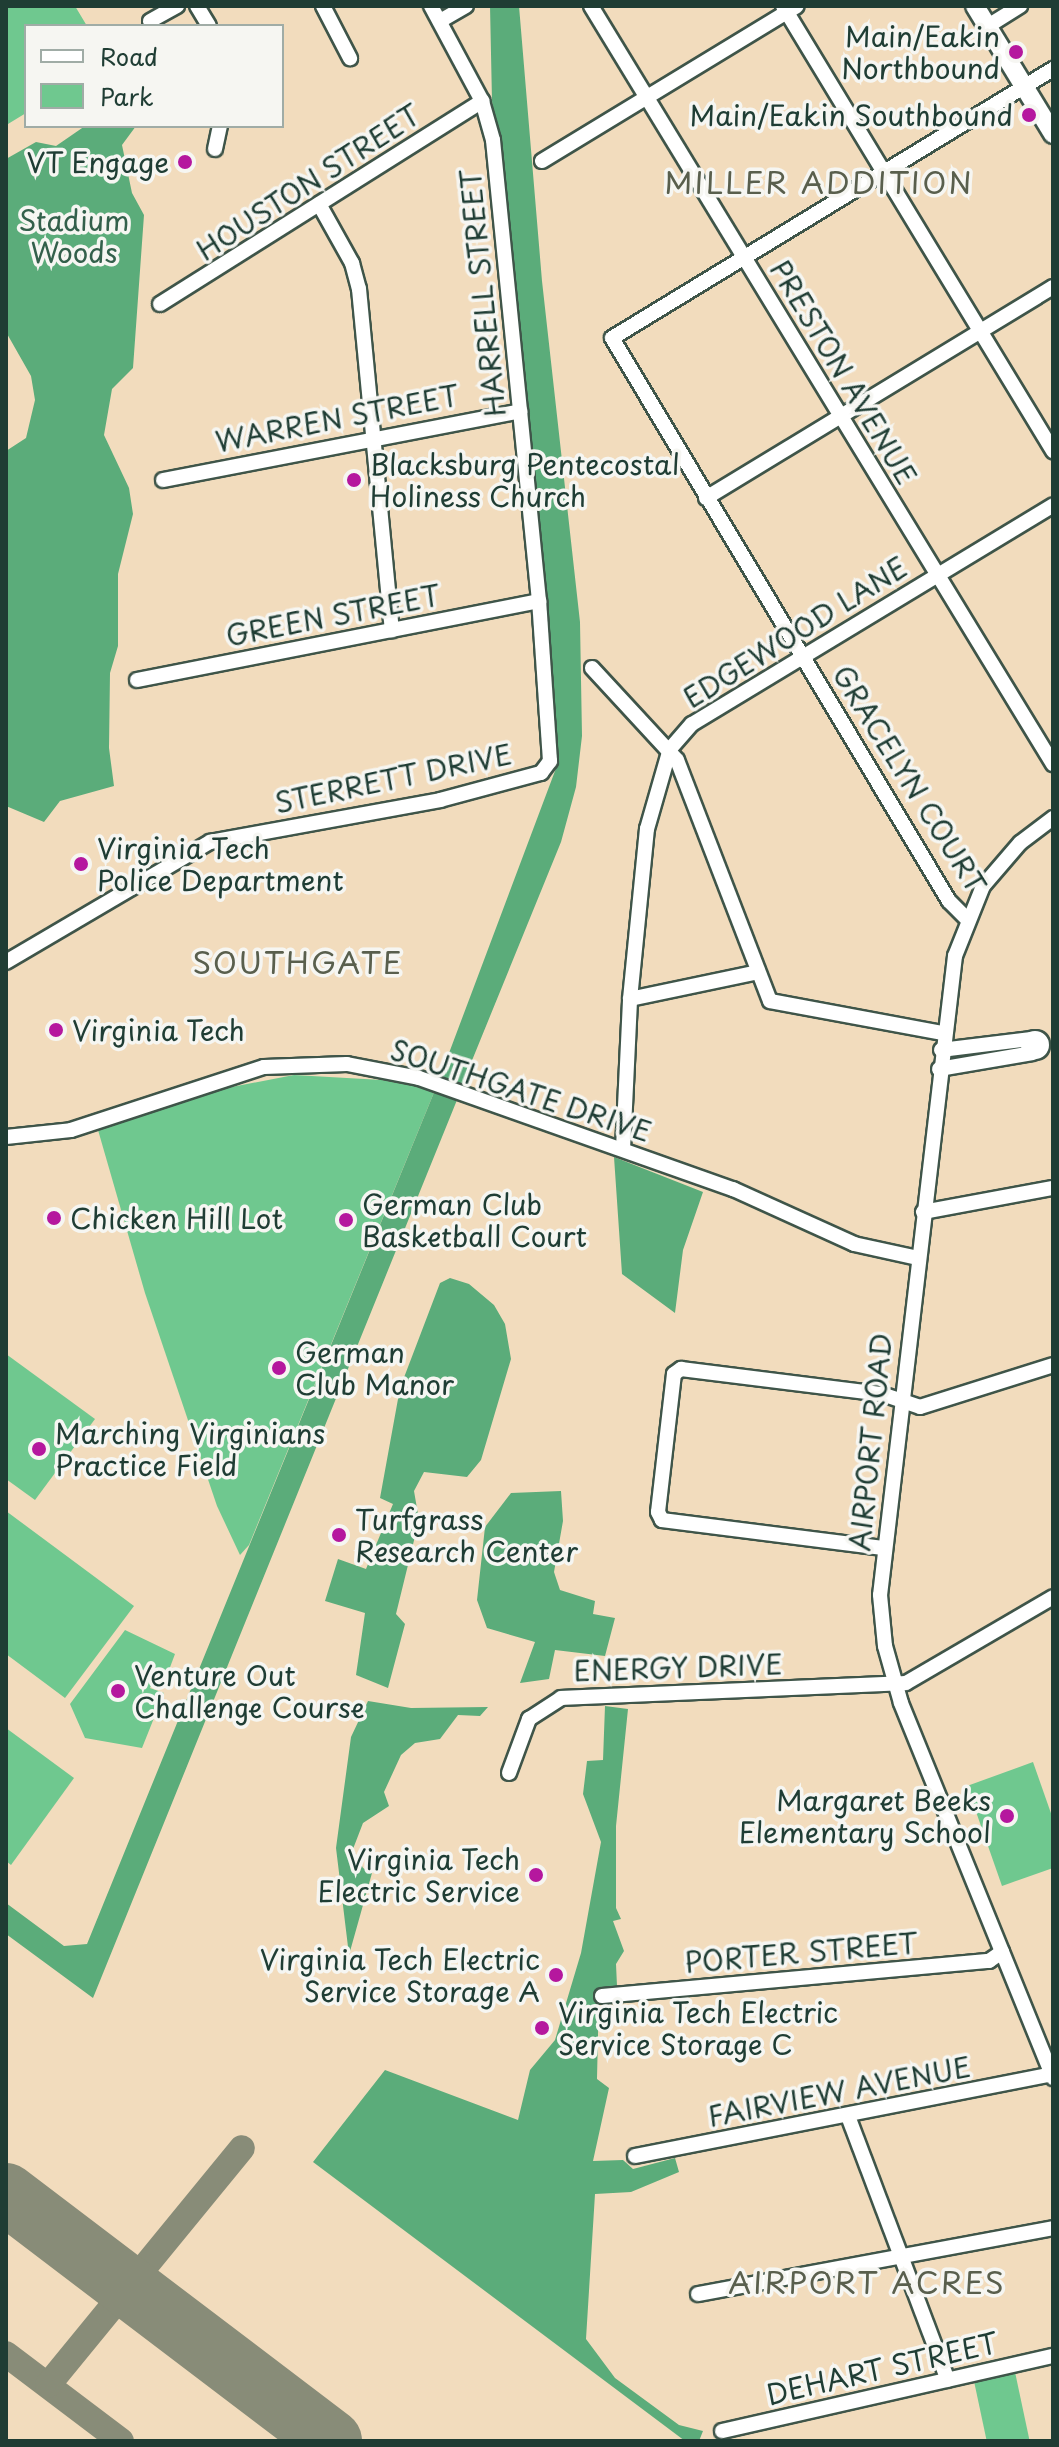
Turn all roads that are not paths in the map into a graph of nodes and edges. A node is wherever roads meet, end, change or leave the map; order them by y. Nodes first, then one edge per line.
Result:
1 (177, 6) edge
2 (197, 6) edge
3 (323, 6) edge
4 (431, 6) edge
5 (466, 6) edge
6 (591, 6) edge
7 (975, 6) edge
8 (1020, 6) edge
9 (789, 8) edge
10 (150, 21) dead end
11 (440, 21) junction
12 (208, 24) edge
13 (988, 26) junction
14 (350, 58) dead end
15 (1053, 69) edge
16 (1024, 86) junction
17 (648, 99) junction
18 (482, 101) junction
19 (220, 128) edge
20 (1053, 134) edge
21 (215, 149) dead end
22 (542, 161) dead end
23 (884, 171) junction
24 (319, 204) junction
25 (743, 256) junction
26 (1053, 287) edge
27 (160, 304) dead end
28 (981, 330) junction
29 (520, 411) junction
30 (840, 416) junction
31 (372, 436) junction
32 (1053, 451) edge
33 (163, 480) dead end
34 (706, 498) junction
35 (1053, 505) edge
36 (937, 576) junction
37 (539, 601) junction
38 (392, 630) junction
39 (804, 656) junction
40 (592, 668) dead end
41 (137, 680) dead end
42 (546, 683) joint
43 (670, 749) junction
44 (1053, 764) edge
45 (1053, 818) edge
46 (966, 918) junction
47 (6, 962) edge
48 (758, 972) junction
49 (630, 999) junction
50 (943, 1033) junction
51 (941, 1050) junction
52 (939, 1069) junction
53 (6, 1137) edge
54 (623, 1149) junction
55 (1053, 1188) edge
56 (923, 1212) junction
57 (918, 1258) junction
58 (1053, 1365) edge
59 (901, 1402) junction
60 (883, 1548) junction
61 (1053, 1597) edge
62 (895, 1685) junction
63 (509, 1773) dead end
64 (1002, 1952) junction
65 (602, 1996) dead end
66 (1052, 2075) edge
67 (848, 2116) junction
68 (635, 2156) dead end
69 (1053, 2228) edge
70 (902, 2256) junction
71 (698, 2294) dead end
72 (1053, 2356) edge
73 (948, 2380) junction
74 (722, 2431) dead end

1 - 10 street
2 - 12 street
3 - 14 street
4 - 11 street, HARRELL STREET
5 - 11 street
6 - 17 street, PRESTON AVENUE
7 - 13 main road
8 - 13 street
9 - 17 street
9 - 23 street
11 - 18 street, HARRELL STREET
13 - 16 main road
15 - 16 street
16 - 20 main road
16 - 23 street
17 - 22 street
17 - 25 street, PRESTON AVENUE
18 - 24 street, HOUSTON STREET
18 - 29 street, HARRELL STREET
19 - 21 street
23 - 25 street
23 - 28 street
24 - 27 street, HOUSTON STREET
24 - 31 street
25 - 30 street, PRESTON AVENUE
25 - 34 street, GRACELYN COURT
26 - 28 street
28 - 30 street
28 - 32 street
29 - 31 street, WARREN STREET
29 - 37 street, HARRELL STREET
30 - 34 street
30 - 36 street, PRESTON AVENUE
31 - 33 street, WARREN STREET
31 - 38 street
34 - 39 street, GRACELYN COURT
35 - 36 street, EDGEWOOD LANE
36 - 39 street, EDGEWOOD LANE
36 - 44 street, PRESTON AVENUE
37 - 38 street, GREEN STREET
37 - 42 street, HARRELL STREET
38 - 41 street, GREEN STREET
39 - 43 street, EDGEWOOD LANE
39 - 46 street, GRACELYN COURT
40 - 43 street
42 - 47 street, STERRETT DRIVE
43 - 48 street
43 - 49 street, EDGEWOOD LANE
45 - 46 street, AIRPORT ROAD
46 - 50 street, AIRPORT ROAD
48 - 49 street
48 - 50 street
49 - 54 street, EDGEWOOD LANE
50 - 51 street, AIRPORT ROAD
51 - 52 street, AIRPORT ROAD
51 - 52 street
52 - 56 street, AIRPORT ROAD
53 - 54 street, SOUTHGATE DRIVE
54 - 57 street, SOUTHGATE DRIVE
55 - 56 street
56 - 57 street, AIRPORT ROAD
57 - 59 street, AIRPORT ROAD
58 - 59 street
59 - 60 street, AIRPORT ROAD
59 - 60 street
60 - 62 street, AIRPORT ROAD
61 - 62 street
62 - 63 street, ENERGY DRIVE
62 - 64 street, AIRPORT ROAD
64 - 65 street, PORTER STREET
64 - 66 street, AIRPORT ROAD
66 - 67 street, FAIRVIEW AVENUE
67 - 68 street, FAIRVIEW AVENUE
67 - 70 street
69 - 70 street
70 - 71 street
70 - 73 street
72 - 73 street, DEHART STREET
73 - 74 street, DEHART STREET

